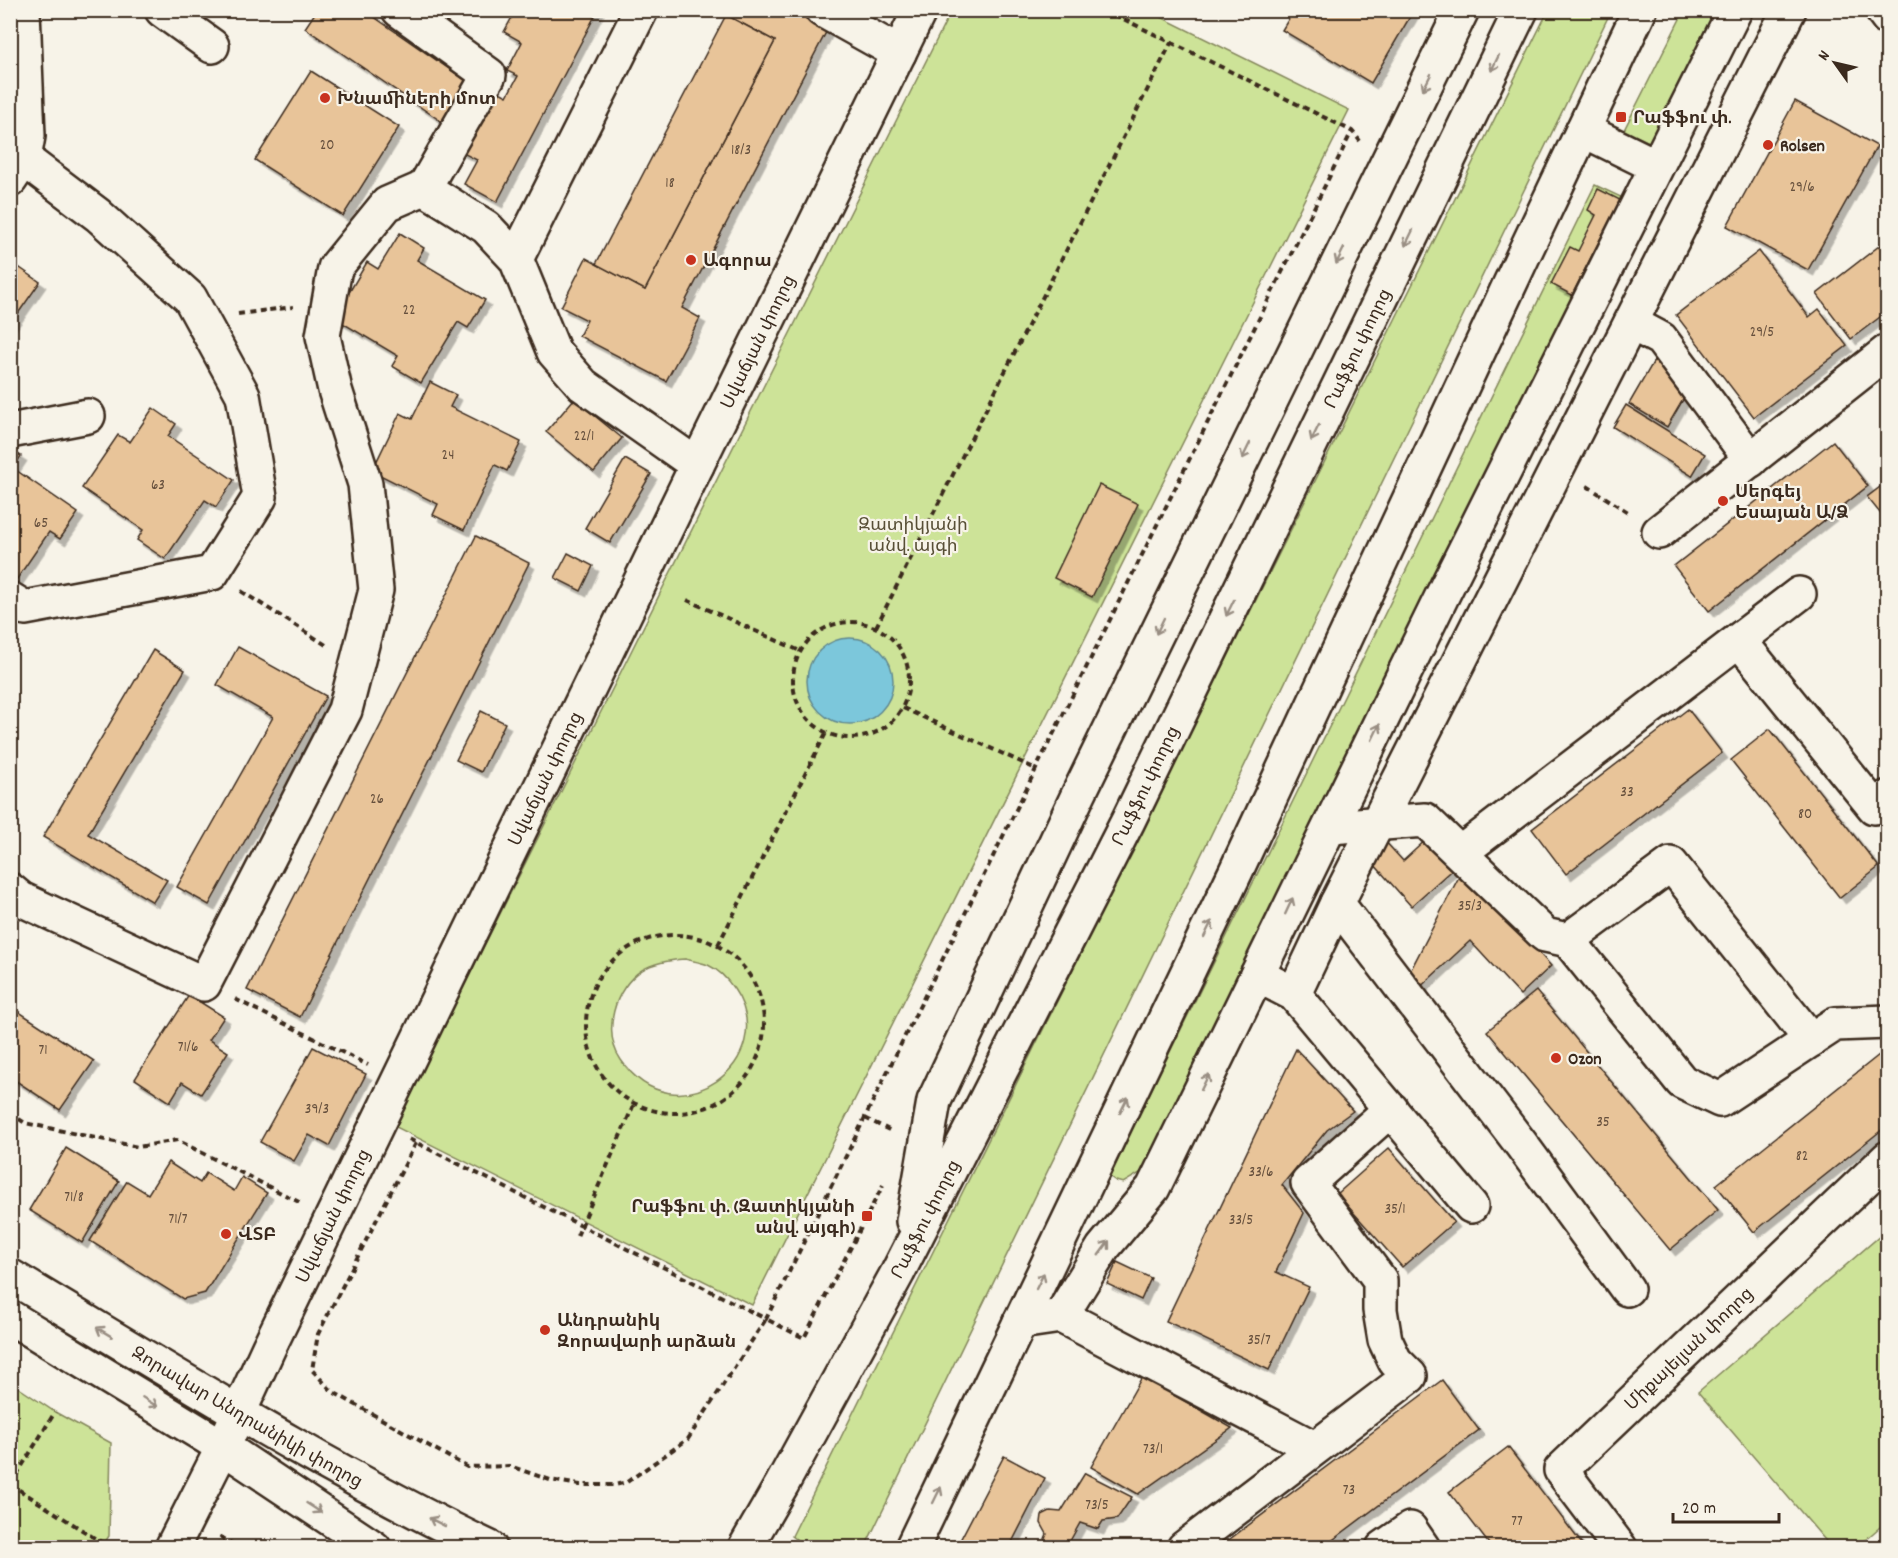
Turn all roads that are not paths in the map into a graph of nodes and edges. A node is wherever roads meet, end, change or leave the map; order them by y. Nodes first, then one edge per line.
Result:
1 (23, 10) edge
2 (162, 10) edge
3 (399, 10) edge
4 (641, 10) edge
5 (822, 10) edge
6 (920, 10) edge
7 (1462, 10) edge
8 (1521, 10) edge
9 (1640, 10) edge
10 (1735, 10) edge
11 (1789, 10) edge
12 (1882, 10) edge
13 (1887, 18) edge
14 (212, 46) dead end
15 (899, 53) junction
16 (1583, 130) junction
17 (1656, 166) junction
18 (17, 169) edge
19 (424, 188) junction
20 (516, 259) junction
21 (1631, 323) junction
22 (1887, 351) edge
23 (88, 416) dead end
24 (10, 431) edge
25 (1751, 460) junction
26 (697, 465) junction
27 (1659, 532) road end
28 (1799, 594) dead end
29 (10, 598) edge
30 (1739, 640) junction
31 (1887, 797) edge
32 (1378, 824) junction
33 (1330, 827) junction
34 (1460, 853) junction
35 (10, 890) edge
36 (1337, 903) junction
37 (1568, 940) junction
38 (1257, 975) junction
39 (1294, 994) junction
40 (1887, 1022) edge
41 (1811, 1040) junction
42 (1391, 1108) junction
43 (1887, 1158) edge
44 (1471, 1206) dead end
45 (907, 1254) junction
46 (10, 1276) edge
47 (1627, 1289) dead end
48 (1061, 1316) junction
49 (10, 1317) edge
50 (1020, 1322) junction
51 (238, 1412) junction
52 (223, 1447) junction
53 (1314, 1448) junction
54 (172, 1548) edge
55 (374, 1548) edge
56 (490, 1548) edge
57 (745, 1548) edge
58 (912, 1548) edge
59 (1184, 1548) edge
60 (1383, 1548) edge
61 (1423, 1548) edge
62 (1620, 1548) edge

1 - 18 main road
2 - 14 main road
3 - 19 main road
4 - 20 main road
5 - 15 main road
6 - 15 main road, Սվաճյան փողոց
7 -> 45 main road
8 -> 45 main road, Րաֆֆու փողոց
9 - 16 main road
10 - 17 main road
11 - 21 main road
12 - 13 main road
15 - 26 main road, Սվաճյան փողոց
16 - 17 main road
50 -> 16 main road
33 -> 17 main road
18 - 29 main road
19 - 20 main road
19 - 35 main road
20 - 26 main road
21 - 25 main road
21 - 32 main road
22 - 25 main road
23 - 24 main road
25 - 27 main road
26 - 51 main road, Սվաճյան փողոց
28 - 30 main road
30 - 31 main road
30 - 34 main road
32 - 33 main road
32 - 34 main road
32 - 36 main road
38 -> 33 main road
34 - 37 main road
36 - 39 main road
36 - 47 main road
37 - 41 main road
37 - 41 main road
38 - 39 main road
48 -> 38 main road
39 - 42 main road
40 - 41 main road
42 - 44 main road
42 - 53 main road
43 - 62 main road, Միքայելյան փողոց
45 - 57 main road, Րաֆֆու փողոց
51 -> 46 main road, Զորավար Անդրանիկի փողոց
48 - 50 main road
48 - 53 main road
49 -> 52 main road, Զորավար Անդրանիկի փողոց
58 -> 50 main road
51 - 52 main road, Սվաճյան փողոց
56 -> 51 main road, Զորավար Անդրանիկի փողոց
52 - 54 main road, Սվաճյան փողոց
52 -> 55 main road, Զորավար Անդրանիկի փողոց
53 - 59 main road
60 - 61 main road

